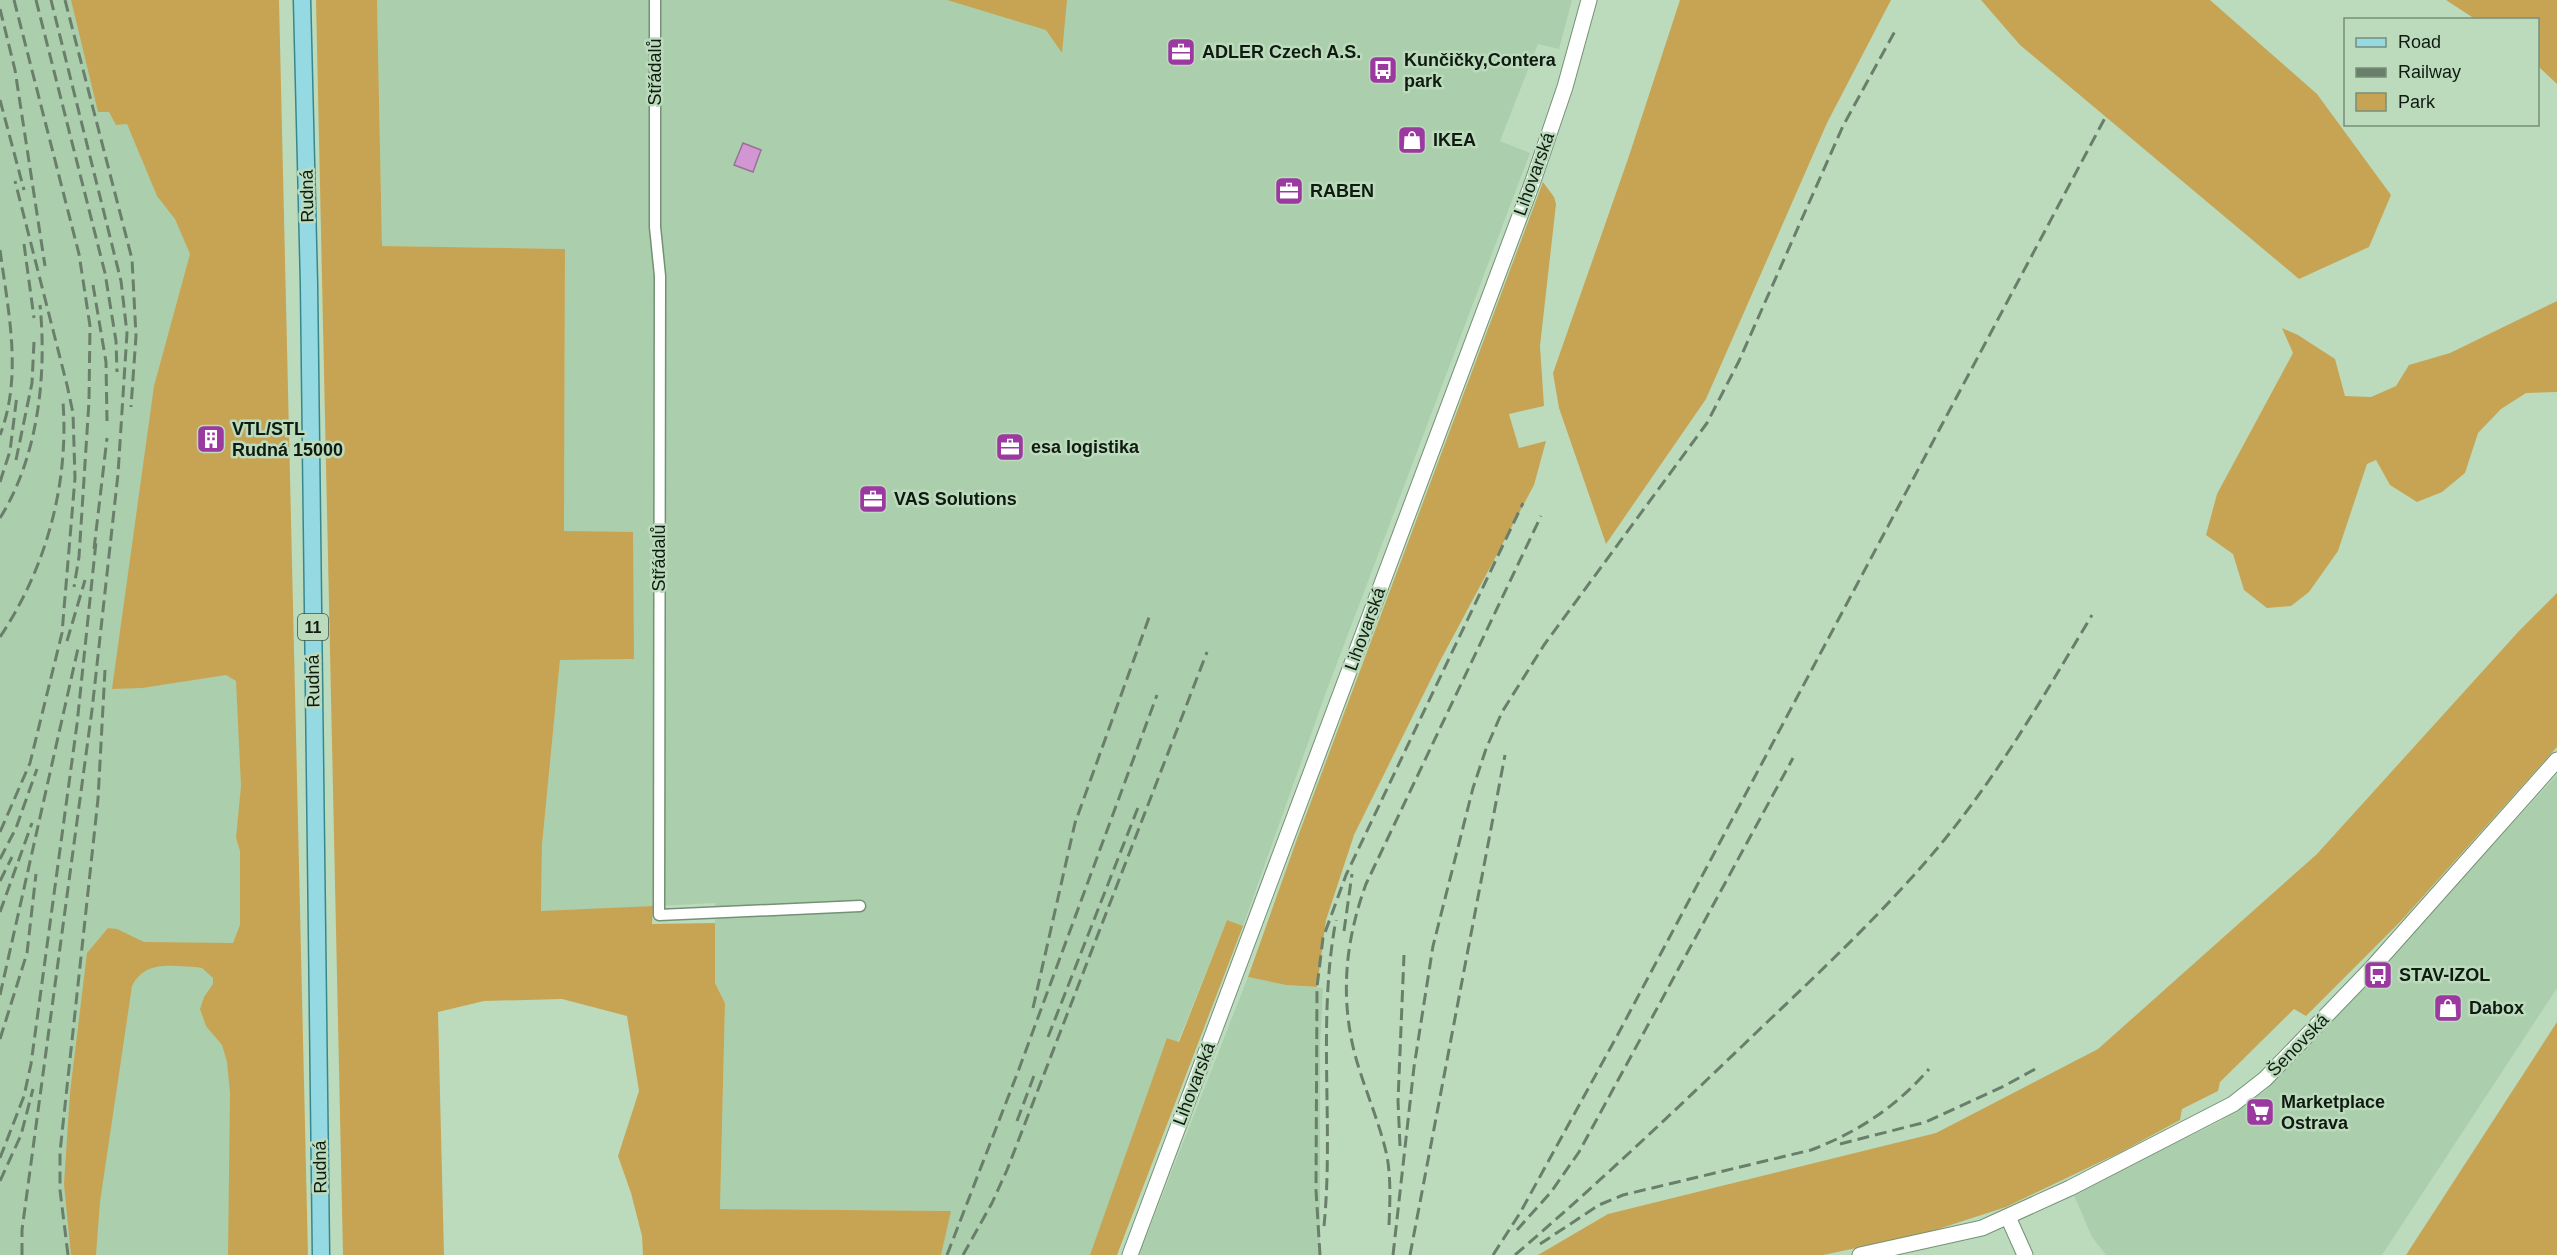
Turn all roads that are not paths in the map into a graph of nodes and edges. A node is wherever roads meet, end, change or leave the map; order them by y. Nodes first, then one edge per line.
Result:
1 (302, 0) edge
2 (655, 0) edge
3 (1589, 0) edge
4 (2557, 760) edge
5 (860, 906) dead end
6 (2008, 1217) junction
7 (321, 1255) edge
8 (1130, 1255) edge
9 (1860, 1255) edge
10 (2025, 1255) edge

1 - 7 main road, Rudná / 11
2 - 5 street, Střádalů
3 - 8 street, Lihovarská
4 - 6 street, Šenovská
6 - 9 street, Šenovská
6 - 10 street

